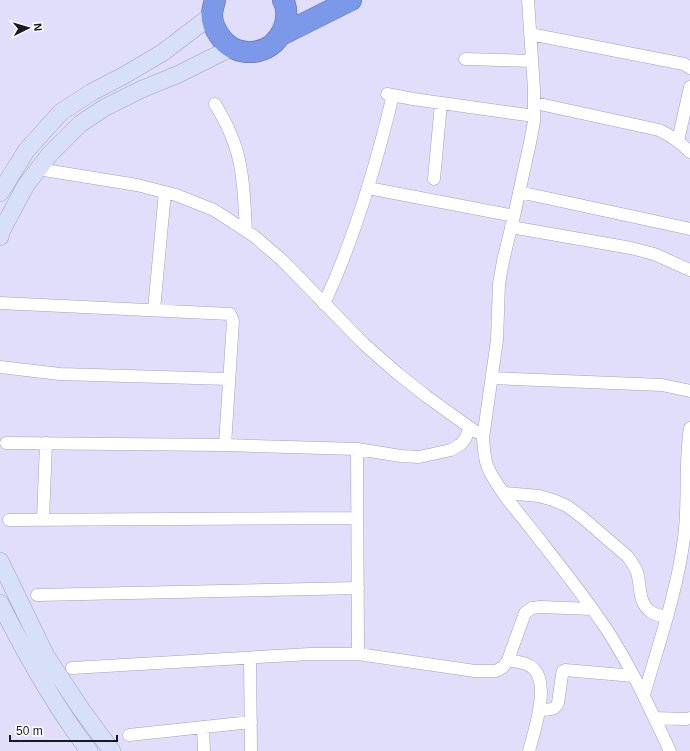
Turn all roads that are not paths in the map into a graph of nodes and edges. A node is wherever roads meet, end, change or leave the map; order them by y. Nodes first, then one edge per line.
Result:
1 (283, 0) edge
2 (350, 0) edge
3 (528, 0) edge
4 (214, 4) edge
5 (530, 34) junction
6 (281, 36) junction
7 (231, 48) junction
8 (465, 59) dead end
9 (532, 61) junction
10 (690, 68) edge
11 (690, 87) edge
12 (441, 103) junction
13 (534, 103) junction
14 (215, 104) dead end
15 (534, 116) junction
16 (678, 141) junction
17 (690, 152) edge
18 (38, 170) junction
19 (434, 179) dead end
20 (368, 188) junction
21 (165, 192) junction
22 (519, 192) junction
23 (0, 193) edge
24 (512, 221) junction
25 (690, 229) edge
26 (246, 230) junction
27 (0, 237) edge
28 (690, 270) edge
29 (0, 303) edge
30 (324, 304) junction
31 (154, 310) junction
32 (0, 367) edge
33 (492, 378) junction
34 (229, 379) junction
35 (690, 391) edge
36 (470, 428) junction
37 (690, 428) edge
38 (484, 437) junction
39 (6, 442) dead end
40 (46, 443) junction
41 (225, 445) junction
42 (357, 449) junction
43 (504, 493) junction
44 (358, 518) junction
45 (9, 520) dead end
46 (43, 520) junction
47 (0, 561) edge
48 (358, 588) junction
49 (37, 595) dead end
50 (0, 603) edge
51 (592, 609) junction
52 (666, 617) junction
53 (358, 654) junction
54 (250, 658) junction
55 (508, 660) junction
56 (72, 668) dead end
57 (634, 676) junction
58 (644, 695) junction
59 (539, 710) junction
60 (655, 718) junction
61 (690, 718) edge
62 (251, 722) junction
63 (203, 727) junction
64 (129, 735) dead end
65 (89, 751) edge
66 (112, 751) edge
67 (204, 751) edge
68 (251, 751) edge
69 (529, 751) edge
70 (670, 751) edge

1 - 6 highway
2 - 6 highway
3 - 5 street
4 - 7 highway
4 - 23 main road
5 - 9 street
5 - 10 street
6 - 7 highway
7 - 18 main road
8 - 9 street
9 - 13 street
11 - 16 street
12 - 15 street
12 - 19 street
12 - 20 street
13 - 15 street
13 - 16 street
14 - 26 street
15 - 22 street
16 - 17 street
18 - 21 street
18 - 27 main road
20 - 24 street
20 - 30 street
21 - 26 street
21 - 31 street
22 - 24 street
22 - 25 street
24 - 28 street
24 - 33 street
26 - 30 street
29 - 31 street
30 - 36 street
31 - 34 street
32 - 34 street
33 - 35 street
33 - 38 street
34 - 41 street
36 - 38 street
36 - 42 street
37 - 52 street
38 - 43 street
39 - 40 street
40 - 41 street
40 - 46 street
41 - 42 street
42 - 44 street
43 - 51 street
43 - 52 street
44 - 46 street
44 - 48 street
45 - 46 street
47 - 66 main road
48 - 49 street
48 - 53 street
50 - 65 main road
51 - 55 street
51 - 57 street
52 - 58 street
53 - 54 street
53 - 55 street
54 - 56 street
54 - 62 street
55 - 59 street
57 - 58 street
57 - 59 street
58 - 60 street
59 - 69 street
60 - 61 street
60 - 70 street
62 - 63 street
62 - 68 street
63 - 64 street
63 - 67 street

